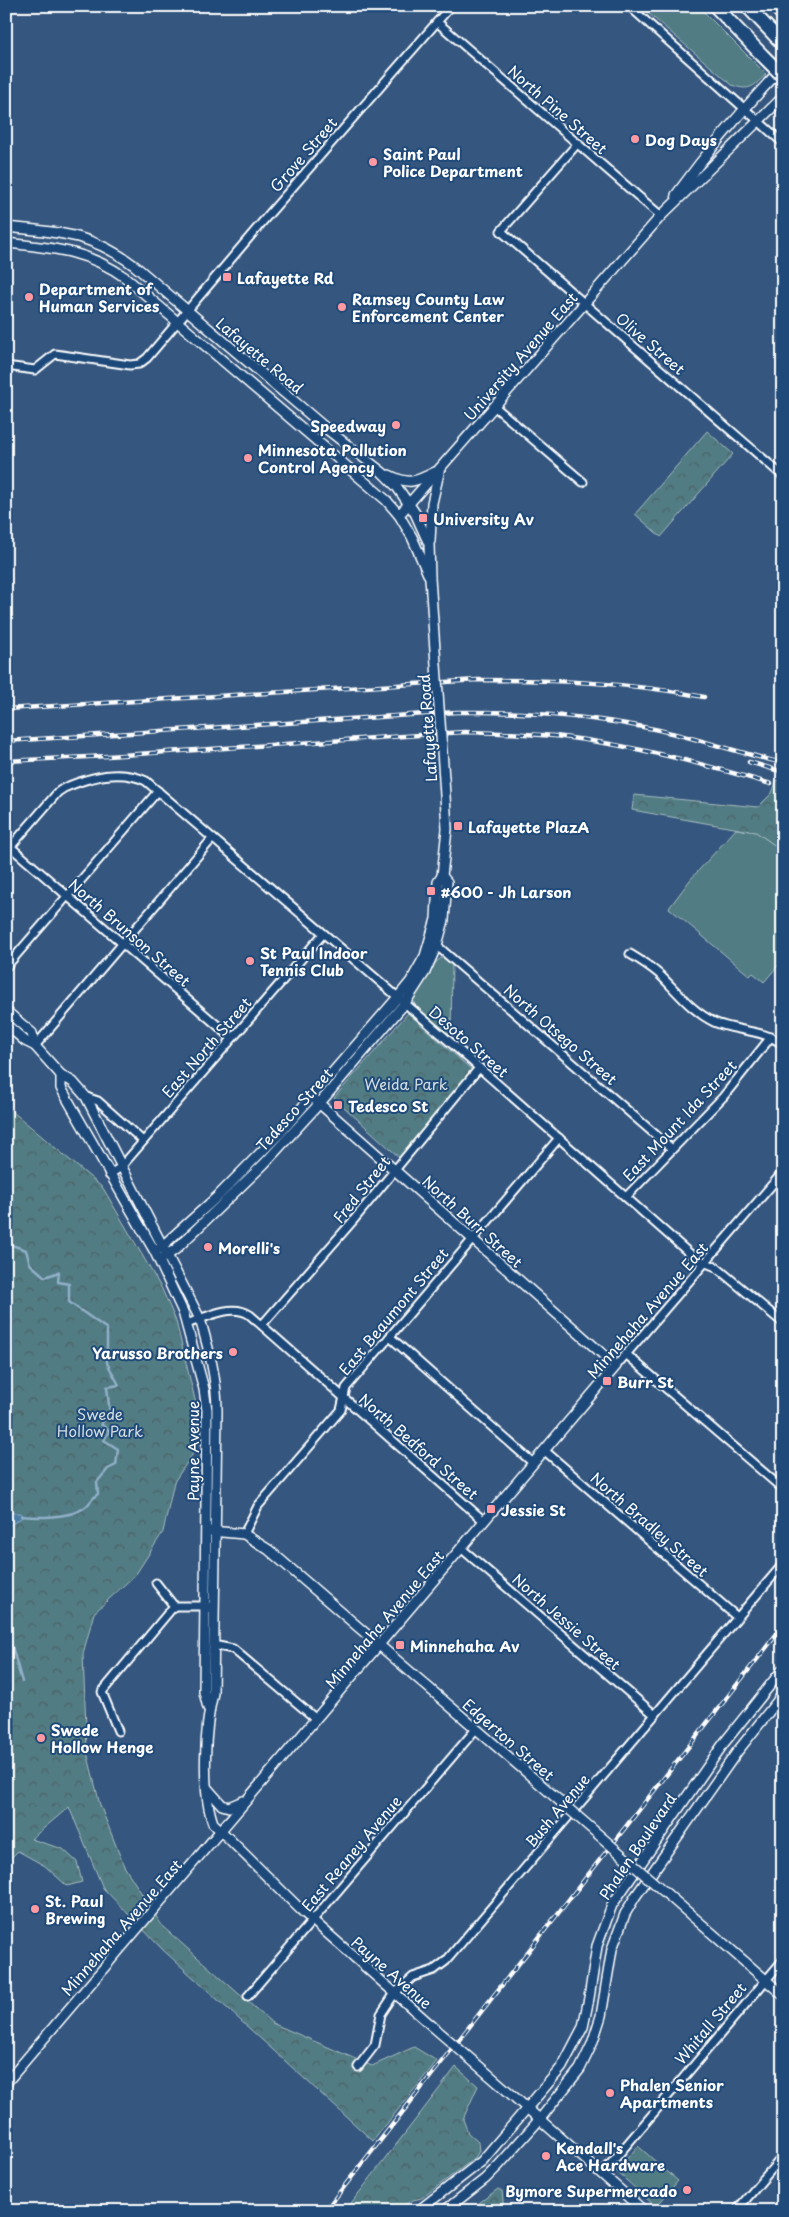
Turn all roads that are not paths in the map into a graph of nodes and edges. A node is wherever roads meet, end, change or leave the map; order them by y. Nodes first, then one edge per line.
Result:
1 (451, 6) edge
2 (628, 6) edge
3 (715, 6) edge
4 (747, 6) edge
5 (774, 6) edge
6 (783, 16) edge
7 (438, 22) junction
8 (780, 42) edge
9 (783, 67) edge
10 (783, 76) edge
11 (783, 97) edge
12 (744, 108) junction
13 (758, 120) junction
14 (783, 142) edge
15 (578, 144) junction
16 (661, 216) junction
17 (6, 227) edge
18 (6, 243) edge
19 (584, 303) junction
20 (186, 310) junction
21 (177, 321) junction
22 (6, 366) edge
23 (494, 406) junction
24 (439, 470) junction
25 (382, 472) junction
26 (783, 476) edge
27 (583, 482) dead end
28 (410, 504) junction
29 (399, 515) junction
30 (429, 544) junction
31 (430, 578) junction
32 (158, 791) junction
33 (212, 839) junction
34 (8, 847) edge
35 (68, 896) junction
36 (323, 934) junction
37 (122, 943) junction
38 (433, 943) junction
39 (630, 954) dead end
40 (428, 957) joint
41 (6, 967) edge
42 (401, 1000) junction
43 (6, 1011) edge
44 (6, 1024) edge
45 (770, 1037) junction
46 (232, 1038) junction
47 (35, 1046) junction
48 (783, 1046) edge
49 (479, 1068) junction
50 (62, 1075) junction
51 (86, 1097) junction
52 (315, 1100) junction
53 (559, 1138) junction
54 (143, 1141) junction
55 (672, 1149) junction
56 (121, 1167) junction
57 (394, 1170) junction
58 (783, 1172) edge
59 (109, 1175) junction
60 (626, 1197) junction
61 (472, 1240) junction
62 (163, 1246) junction
63 (155, 1252) junction
64 (168, 1255) junction
65 (159, 1261) junction
66 (706, 1263) junction
67 (200, 1319) junction
68 (783, 1323) edge
69 (187, 1324) junction
70 (262, 1325) junction
71 (390, 1337) junction
72 (626, 1354) junction
73 (616, 1366) junction
74 (344, 1398) junction
75 (544, 1451) junction
76 (533, 1463) junction
77 (783, 1489) edge
78 (484, 1521) junction
79 (206, 1530) junction
80 (216, 1531) junction
81 (244, 1534) junction
82 (461, 1548) junction
83 (783, 1564) edge
84 (156, 1583) dead end
85 (174, 1606) junction
86 (209, 1606) junction
87 (737, 1617) junction
88 (213, 1645) junction
89 (380, 1645) junction
90 (783, 1669) edge
91 (783, 1694) edge
92 (209, 1711) junction
93 (655, 1715) junction
94 (316, 1719) junction
95 (476, 1729) junction
96 (118, 1731) dead end
97 (207, 1788) junction
98 (252, 1796) junction
99 (221, 1832) junction
100 (312, 1920) junction
101 (783, 1960) edge
102 (765, 1980) junction
103 (395, 1992) junction
104 (783, 1995) edge
105 (248, 1996) dead end
106 (358, 2066) dead end
107 (6, 2083) edge
108 (528, 2109) junction
109 (540, 2120) junction
110 (783, 2156) edge
111 (602, 2174) junction
112 (6, 2208) edge
113 (421, 2208) edge
114 (10, 2211) edge
115 (444, 2211) edge
116 (644, 2211) edge
117 (736, 2211) edge

1 - 7 street, Grove Street
2 - 12 street
3 - 10 highway, bridge
4 - 8 highway
5 - 6 highway
7 - 15 street, North Pine Street
7 - 20 street, Grove Street
9 - 12 street, University Avenue East
11 - 13 street, University Avenue East
12 - 13 street
12 - 16 street, University Avenue East
13 - 14 street
13 - 16 street, University Avenue East
15 - 16 street, North Pine Street
15 - 19 street, Olive Street
16 - 19 street, University Avenue East
17 - 20 street, Lafayette Road
18 - 21 street, Lafayette Road
19 - 23 street, University Avenue East
19 - 26 street, Olive Street
20 - 21 street, Grove Street
20 - 25 street, Lafayette Road
21 - 22 street, Grove Street
21 - 29 street, Lafayette Road
23 - 24 street, University Avenue East
23 - 27 street
24 - 25 street
24 - 28 street, University Avenue East
24 - 30 street
25 - 28 street, Lafayette Road
28 - 29 street, University Avenue East
28 - 30 street, Lafayette Road
29 - 31 street, Lafayette Road
30 - 31 street, Lafayette Road
31 - 38 street, Lafayette Road, bridge
32 - 33 street, Desoto Street
32 - 34 street, Desoto Street
32 - 35 street
33 - 36 street, Desoto Street
33 - 37 street
34 - 35 street, North Brunson Street
35 - 37 street, North Brunson Street
35 - 41 street
36 - 42 street, Desoto Street
36 - 46 street, East North Street
37 - 46 street, North Brunson Street
37 - 47 street
38 - 40 street, Lafayette Road
38 - 55 street, North Otsego Street
39 - 45 street
40 - 42 street, Tedesco Street
42 - 49 street, Desoto Street
42 - 52 street, Tedesco Street
43 - 47 street, Payne Avenue
44 - 47 street, Payne Avenue
45 - 48 street
45 - 55 street, East Mount Ida Street
46 - 54 street, East North Street
47 - 50 street, Payne Avenue
49 - 53 street, Desoto Street
49 - 57 street, Fred Street
50 - 51 street, Payne Avenue
50 - 59 street, Payne Avenue
51 - 54 street, Payne Avenue
51 - 56 street, Payne Avenue
52 - 57 street, North Burr Street
52 - 62 street, Tedesco Street
52 - 64 street, Tedesco Street
53 - 60 street, Desoto Street
53 - 61 street, East Beaumont Street
54 - 56 street, East North Street
55 - 60 street, East Mount Ida Street
56 - 59 street, East North Street
56 - 62 street, Payne Avenue
57 - 61 street, North Burr Street
57 - 70 street, Fred Street
58 - 66 street, Minnehaha Avenue East
59 - 63 street, Payne Avenue
60 - 66 street, Desoto Street
61 - 71 street, East Beaumont Street
61 - 73 street, North Burr Street
62 - 63 street, Tedesco Street
62 - 64 street, Payne Avenue
63 - 65 street, Payne Avenue
64 - 65 street, Tedesco Street
64 - 67 street, Payne Avenue
65 - 69 street, Payne Avenue
66 - 68 street, Desoto Street
66 - 72 street, Minnehaha Avenue East
67 - 69 street, North Bedford Street
67 - 70 street, North Bedford Street
67 - 80 street, Payne Avenue
69 - 79 street, Payne Avenue
70 - 74 street, North Bedford Street
71 - 74 street, East Beaumont Street
71 - 76 street
72 - 73 street, Minnehaha Avenue East
72 - 77 street
73 - 75 street, Minnehaha Avenue East
74 - 78 street, North Bedford Street
74 - 81 street, East Beaumont Street
75 - 76 street, Minnehaha Avenue East
75 - 87 street, North Bradley Street
76 - 78 street, Minnehaha Avenue East
78 - 82 street, Minnehaha Avenue East
79 - 80 street, Edgerton Street
79 - 86 street, Payne Avenue
80 - 81 street, Edgerton Street
80 - 86 street, Payne Avenue
81 - 89 street, Edgerton Street
82 - 89 street, Minnehaha Avenue East
82 - 93 street, North Jessie Street
83 - 87 street, Bush Avenue
84 - 85 street
85 - 86 street
85 - 96 street
86 - 88 street, Payne Avenue
86 - 92 street, Payne Avenue
87 - 93 street, Bush Avenue
88 - 92 street, Payne Avenue
88 - 94 street
89 - 94 street, Minnehaha Avenue East
89 - 95 street, Edgerton Street
90 - 108 street, Phalen Boulevard
91 - 109 street, Phalen Boulevard
92 - 97 street, Payne Avenue
93 - 103 street, Bush Avenue
94 - 98 street, Minnehaha Avenue East
95 - 100 street, East Reaney Avenue
95 - 102 street, Edgerton Street, bridge
97 - 98 street
97 - 99 street, Payne Avenue
98 - 99 street, Minnehaha Avenue East
99 - 100 street, Payne Avenue
99 - 107 street, Minnehaha Avenue East
100 - 103 street, Payne Avenue
100 - 105 street, East Reaney Avenue
101 - 102 street, Whitall Street
102 - 104 street, Edgerton Street
102 - 111 street, Whitall Street
103 - 106 street, Bush Avenue
103 - 108 street, Payne Avenue, bridge
108 - 109 street, Payne Avenue
108 - 113 street, Phalen Boulevard
109 - 111 street, Payne Avenue
109 - 115 street, Phalen Boulevard
110 - 117 street
111 - 116 street, Payne Avenue
112 - 114 street

